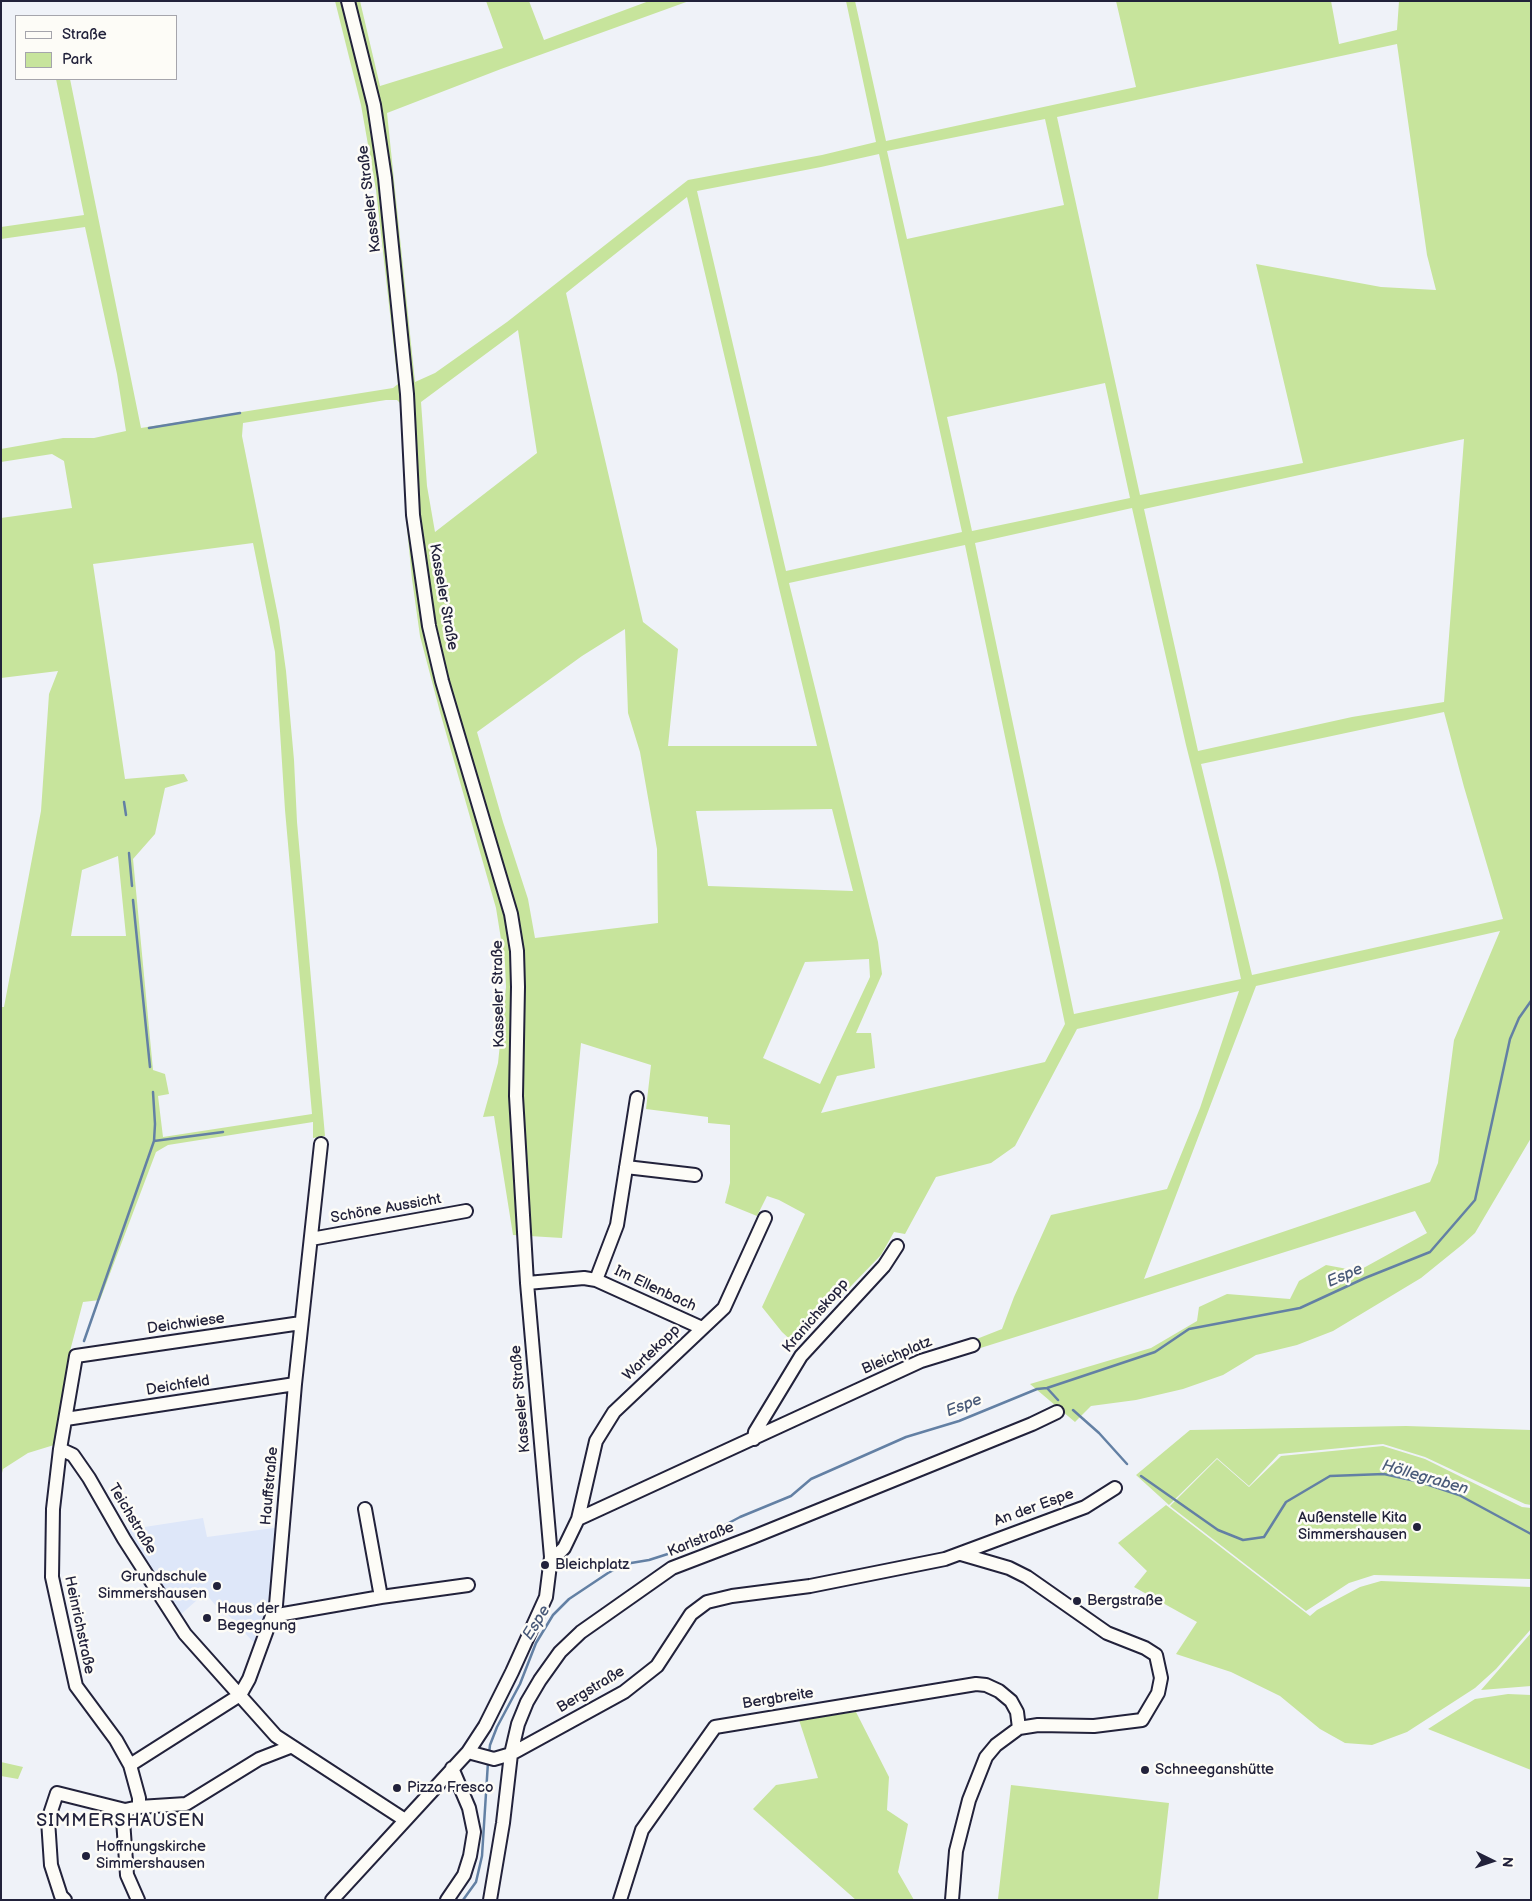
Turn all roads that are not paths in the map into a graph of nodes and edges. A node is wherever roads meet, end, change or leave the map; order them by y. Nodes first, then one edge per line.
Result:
1 (348, 1) edge
2 (637, 1098) dead end
3 (321, 1144) dead end
4 (626, 1167) junction
5 (695, 1175) dead end
6 (466, 1211) dead end
7 (765, 1218) dead end
8 (311, 1239) junction
9 (896, 1246) dead end
10 (596, 1280) junction
11 (527, 1283) junction
12 (301, 1323) junction
13 (702, 1328) junction
14 (973, 1345) dead end
15 (76, 1356) joint
16 (295, 1384) junction
17 (1057, 1412) dead end
18 (66, 1419) junction
19 (754, 1439) junction
20 (60, 1449) junction
21 (1115, 1488) dead end
22 (365, 1508) dead end
23 (578, 1519) junction
24 (961, 1554) junction
25 (551, 1557) junction
26 (468, 1585) dead end
27 (381, 1597) junction
28 (272, 1616) junction
29 (240, 1695) junction
30 (1019, 1728) junction
31 (290, 1746) junction
32 (468, 1752) junction
33 (511, 1754) junction
34 (130, 1765) junction
35 (452, 1768) junction
36 (139, 1807) junction
37 (126, 1810) junction
38 (405, 1820) junction
39 (66, 1900) edge
40 (138, 1900) edge
41 (332, 1900) edge
42 (447, 1900) edge
43 (490, 1900) edge
44 (620, 1900) edge
45 (952, 1900) edge

1 - 11 street, Kasseler Straße
2 - 4 street, Im Ellenbach
3 - 8 street, Hauffstraße
4 - 5 street
4 - 10 street, Im Ellenbach
6 - 8 street, Schöne Aussicht
7 - 13 street, Wartekopp
8 - 12 street, Hauffstraße
9 - 19 street, Kranichskopp
10 - 11 street, Im Ellenbach
10 - 13 street, Im Ellenbach
11 - 25 street, Kasseler Straße
12 - 15 street, Deichwiese
12 - 16 street, Hauffstraße
13 - 23 street, Wartekopp
14 - 19 street, Bleichplatz
15 - 18 street, Heinrichstraße
16 - 18 street, Deichfeld
16 - 28 street, Hauffstraße
17 - 33 street, Karlstraße
18 - 20 street, Heinrichstraße
19 - 23 street, Bleichplatz
20 - 29 street, Teichstraße
20 - 34 street, Heinrichstraße
21 - 24 street, An der Espe
22 - 27 street
23 - 25 street
24 - 30 street
24 - 33 street, Bergstraße
25 - 32 street, Kasseler Straße
26 - 27 street
27 - 28 street
28 - 29 street, Hauffstraße
29 - 31 street, Teichstraße
29 - 34 street
30 - 44 street, Bergbreite
30 - 45 street
31 - 36 street
31 - 38 street, Teichstraße
32 - 33 street, Bergstraße
32 - 35 street, Kasseler Straße
33 - 43 street, Karlstraße
34 - 36 street, Heinrichstraße
35 - 38 street, Kasseler Straße
35 - 42 street
36 - 37 street
37 - 39 street
37 - 40 street
38 - 41 street, Kasseler Straße

